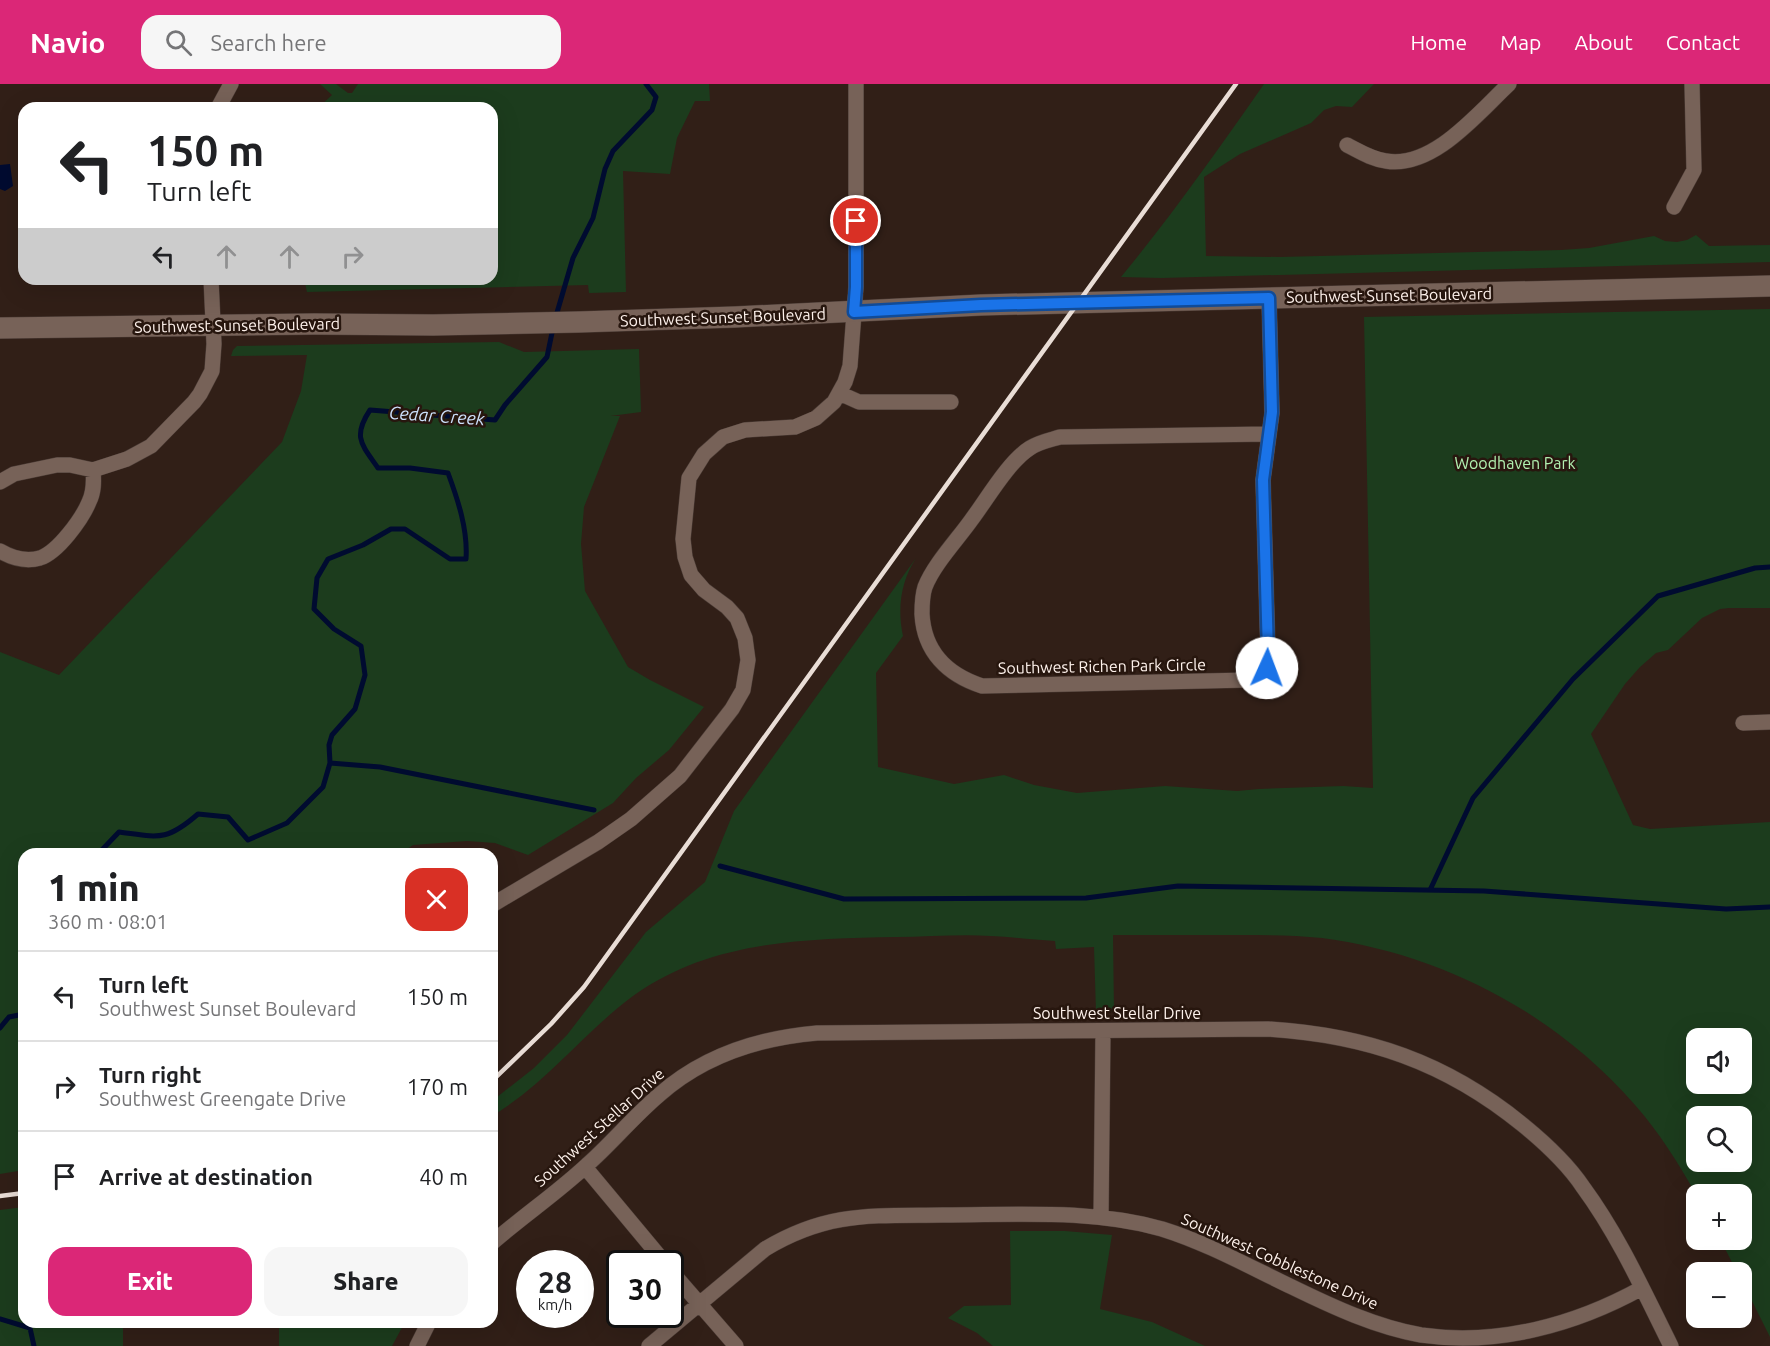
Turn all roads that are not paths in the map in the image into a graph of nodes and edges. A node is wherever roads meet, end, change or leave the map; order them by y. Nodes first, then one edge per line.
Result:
1 (231, 84) edge
2 (856, 84) edge
3 (1509, 84) edge
4 (1692, 84) edge
5 (221, 102) edge
6 (1347, 145) dead end
7 (1674, 207) dead end
8 (211, 285) edge
9 (1770, 286) edge
10 (1269, 298) junction
11 (854, 312) junction
12 (213, 325) junction
13 (0, 328) edge
14 (839, 393) junction
15 (951, 402) dead end
16 (1269, 434) junction
17 (93, 470) junction
18 (0, 482) edge
19 (0, 550) edge
20 (1770, 722) edge
21 (1743, 723) dead end
22 (498, 901) edge
23 (1104, 1031) junction
24 (585, 1167) junction
25 (1101, 1217) junction
26 (498, 1238) edge
27 (654, 1250) edge
28 (684, 1287) edge
29 (1642, 1288) junction
30 (698, 1304) junction
31 (426, 1328) edge
32 (417, 1346) edge
33 (649, 1346) edge
34 (736, 1346) edge
35 (1671, 1346) edge

1 - 5 street
2 - 11 street
3 - 6 street
4 - 7 street
8 - 12 street
9 - 10 main road, Southwest Sunset Boulevard
10 - 11 main road, Southwest Sunset Boulevard
10 - 16 street
11 - 12 main road, Southwest Sunset Boulevard
11 - 14 street
12 - 13 main road, Southwest Sunset Boulevard
12 - 17 street
14 - 15 street
14 - 22 street
16 - 16 street, Southwest Richen Park Circle
17 - 18 street
17 - 19 street
20 - 21 street
23 - 24 street, Southwest Stellar Drive
23 - 25 street
23 - 29 street, Southwest Stellar Drive
24 - 26 street, Southwest Stellar Drive
24 - 27 street
25 - 29 street, Southwest Cobblestone Drive
25 - 30 street, Southwest Cobblestone Drive
28 - 30 street
29 - 35 street, Southwest Stellar Drive
30 - 33 street, Southwest Cobblestone Drive
30 - 34 street
31 - 32 street

